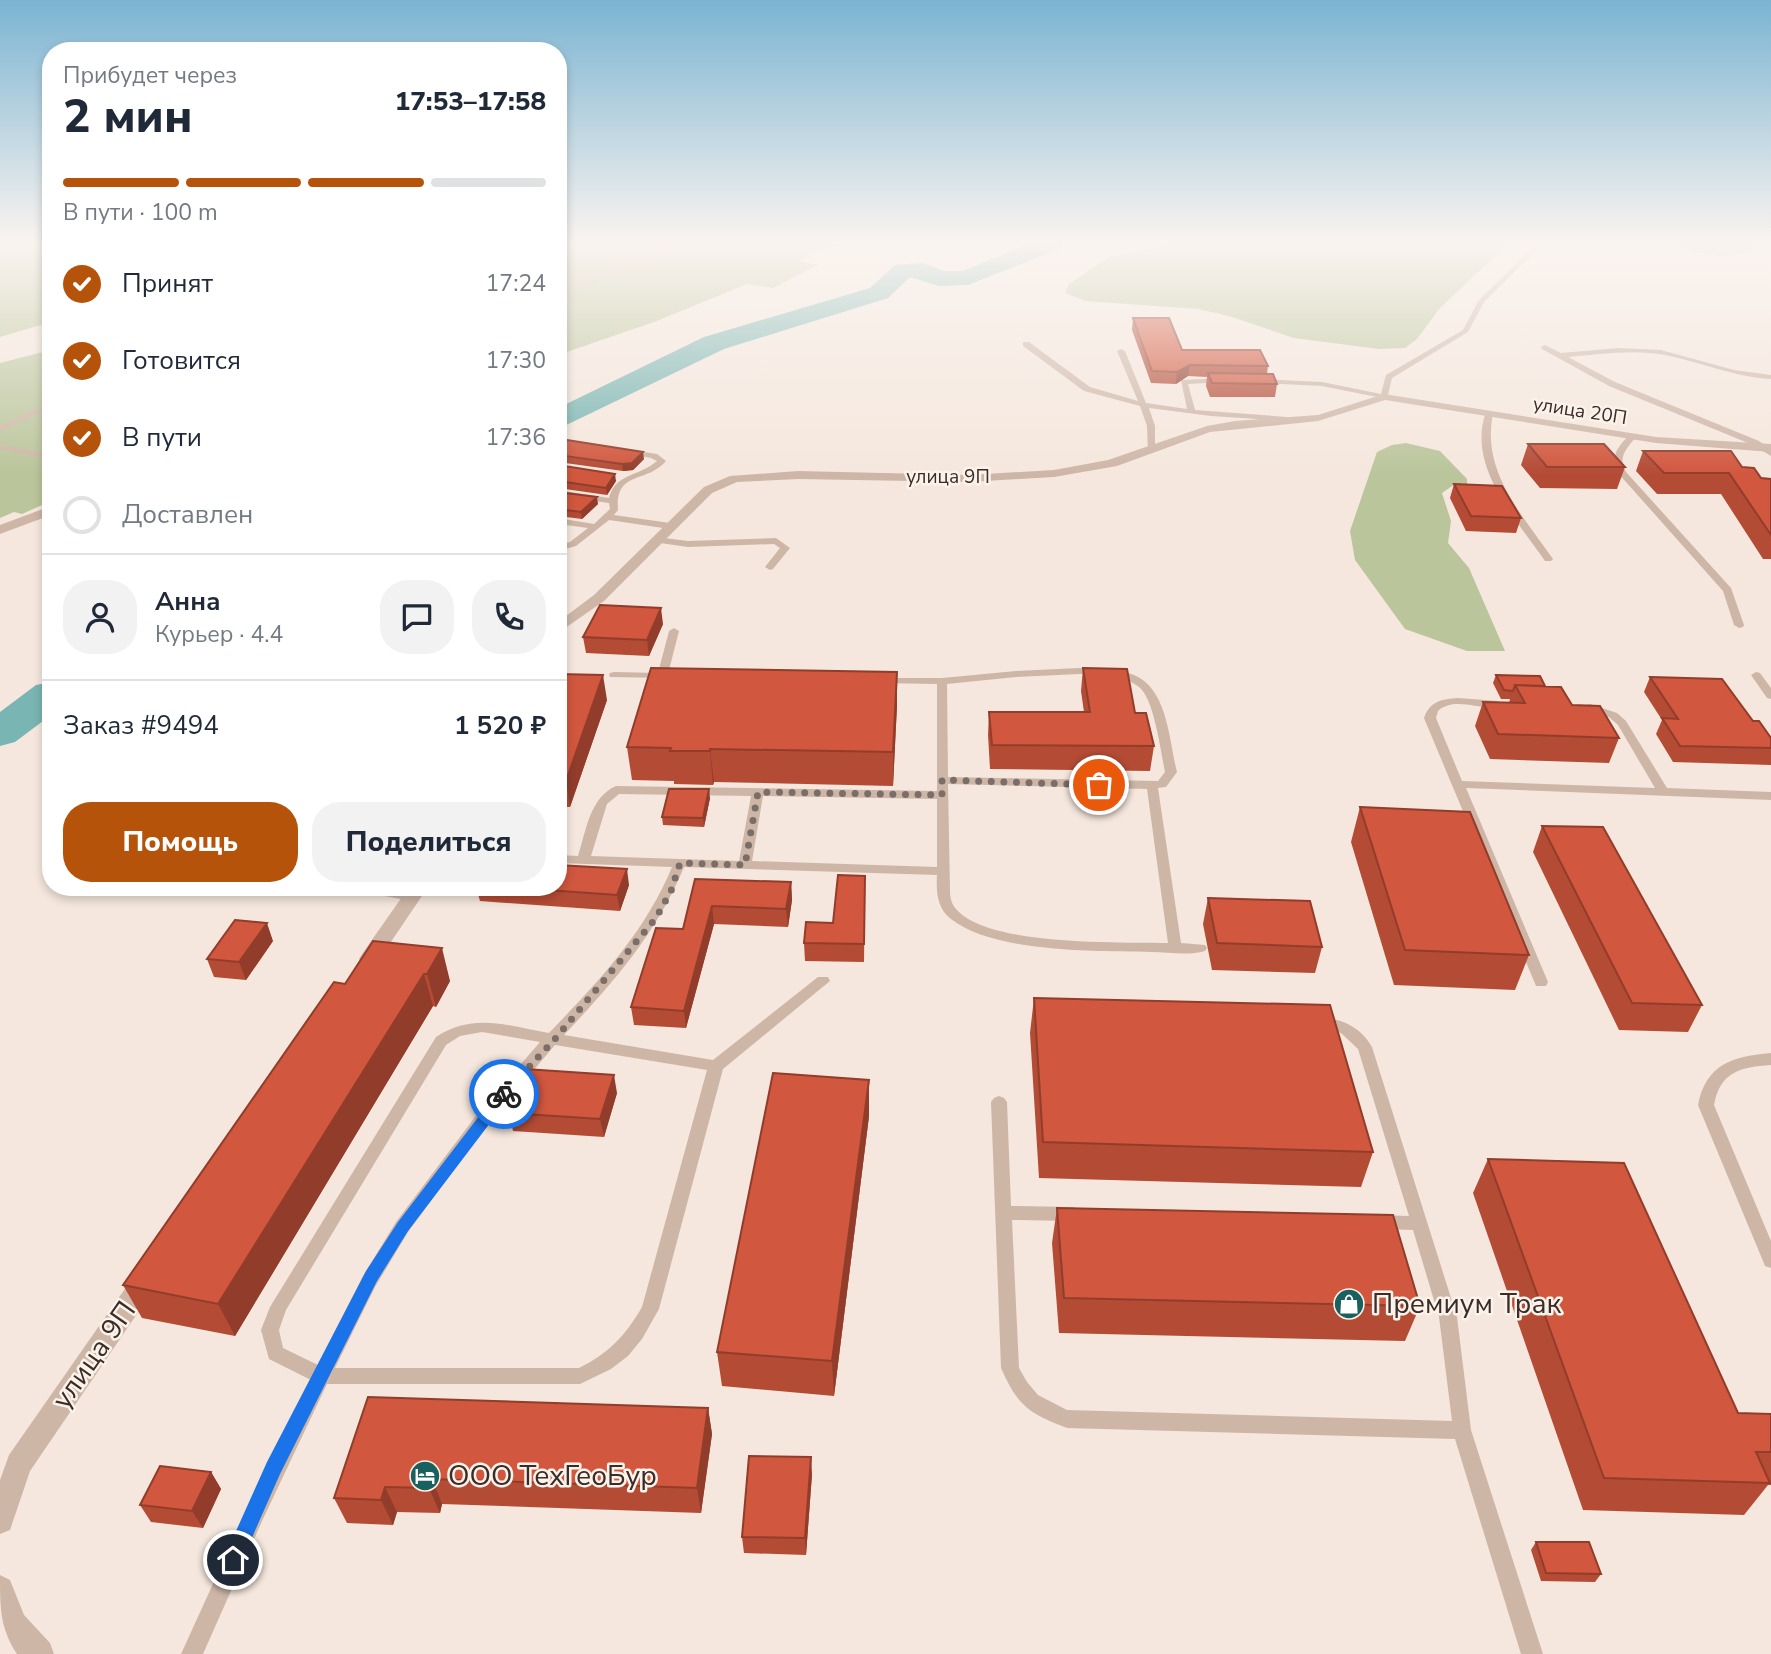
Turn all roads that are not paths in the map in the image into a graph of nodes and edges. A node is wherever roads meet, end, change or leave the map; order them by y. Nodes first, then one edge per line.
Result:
1 (1471, 320) edge
2 (1026, 344) dead end
3 (1545, 347) dead end
4 (1121, 351) dead end
5 (1560, 355) junction
6 (1771, 377) edge
7 (1236, 381) edge
8 (1250, 381) edge
9 (1384, 397) junction
10 (1141, 405) junction
11 (42, 408) edge
12 (1191, 411) junction
13 (1489, 414) junction
14 (1296, 420) junction
15 (0, 429) edge
16 (1632, 437) junction
17 (0, 447) edge
18 (617, 449) edge
19 (1769, 450) edge
20 (1151, 452) junction
21 (42, 455) edge
22 (620, 476) dead end
23 (632, 478) junction
24 (567, 494) edge
25 (613, 501) junction
26 (42, 514) edge
27 (609, 517) junction
28 (567, 522) edge
29 (670, 526) junction
30 (596, 527) junction
31 (0, 530) edge
32 (656, 540) junction
33 (567, 546) edge
34 (1548, 559) dead end
35 (770, 567) dead end
36 (567, 622) edge
37 (1739, 625) dead end
38 (674, 631) dead end
39 (614, 675) dead end
40 (1756, 675) dead end
41 (662, 676) junction
42 (676, 676) edge
43 (872, 680) edge
44 (942, 681) junction
45 (1771, 696) edge
46 (1510, 704) edge
47 (1574, 706) edge
48 (942, 780) junction
49 (1458, 784) junction
50 (1152, 786) junction
51 (758, 792) junction
52 (1663, 792) junction
53 (942, 795) junction
54 (1771, 796) edge
55 (567, 859) edge
56 (583, 860) junction
57 (680, 863) junction
58 (745, 865) junction
59 (943, 871) junction
60 (412, 896) edge
61 (1175, 947) junction
62 (1200, 948) dead end
63 (356, 977) edge
64 (823, 981) dead end
65 (1541, 982) dead end
66 (1298, 1021) edge
67 (555, 1039) junction
68 (1771, 1059) edge
69 (716, 1066) junction
70 (999, 1102) dead end
71 (1003, 1213) junction
72 (1087, 1215) edge
73 (1364, 1222) edge
74 (1419, 1223) junction
75 (1771, 1261) edge
76 (158, 1263) edge
77 (321, 1376) junction
78 (1462, 1430) junction
79 (0, 1520) edge
80 (0, 1590) edge
81 (38, 1654) edge
82 (192, 1654) edge
83 (1532, 1654) edge

1 - 9 lane
2 - 10 lane
3 - 5 lane
4 - 10 lane
5 - 6 lane
5 - 19 lane
7 - 12 lane
8 - 9 lane
9 - 13 street, улица 20П
9 - 14 street, улица 9П
10 - 12 lane
10 - 20 lane
11 - 15 lane
12 - 14 lane
13 - 16 street, улица 20П
13 - 34 lane
14 - 20 street, улица 9П
16 - 19 street, улица 20П
16 - 37 lane
17 - 21 lane
18 - 23 lane
20 - 29 street, улица 9П
22 - 23 lane
23 - 25 lane
24 - 25 lane
25 - 27 lane
26 - 31 street
27 - 29 lane
27 - 30 lane
28 - 30 lane
29 - 32 street, улица 9П
30 - 33 lane
32 - 35 lane
32 - 36 street, улица 9П
38 - 41 lane
39 - 41 lane
40 - 45 lane
41 - 42 lane
43 - 44 lane
44 - 48 lane
44 - 50 lane
46 - 49 lane
47 - 52 lane
48 - 50 lane
48 - 53 lane
49 - 52 lane
49 - 65 lane
50 - 61 lane
51 - 53 lane
51 - 56 lane
51 - 58 lane
52 - 54 lane
53 - 59 lane
55 - 56 lane
56 - 57 lane
57 - 58 lane
57 - 67 lane
58 - 59 lane
59 - 61 lane
60 - 63 street
61 - 62 lane
64 - 69 lane
66 - 74 lane
67 - 69 lane
67 - 77 lane
67 - 77 lane
68 - 75 lane
69 - 77 lane
70 - 71 lane
71 - 72 lane
71 - 78 lane
73 - 74 lane
74 - 78 lane
76 - 79 street, улица 9П
77 - 82 lane
78 - 83 lane
80 - 81 street

